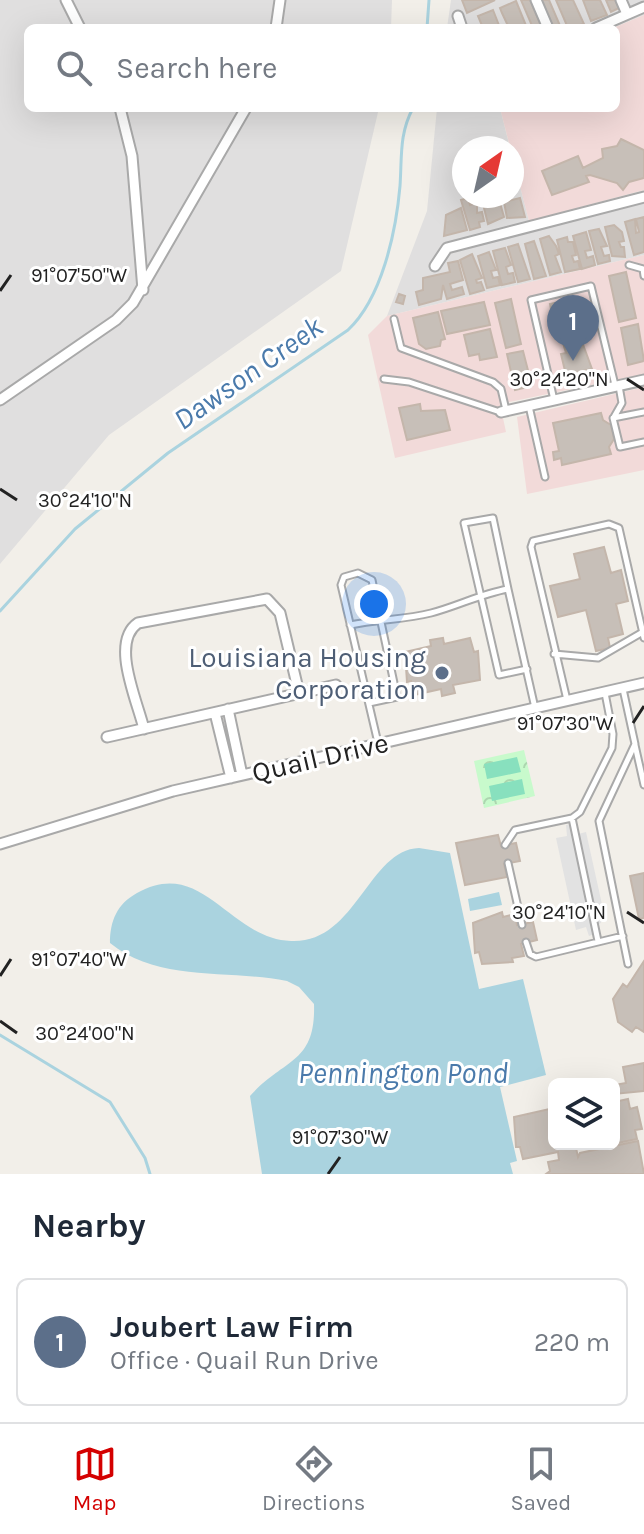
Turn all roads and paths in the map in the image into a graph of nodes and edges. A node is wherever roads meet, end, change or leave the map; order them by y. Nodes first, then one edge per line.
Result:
1 (66, 0) edge
2 (280, 0) edge
3 (536, 0) edge
4 (621, 0) edge
5 (644, 7) edge
6 (627, 14) junction
7 (458, 16) dead end
8 (78, 24) edge
9 (277, 24) edge
10 (461, 24) edge
11 (546, 24) edge
12 (605, 24) edge
13 (121, 112) edge
14 (244, 112) edge
15 (644, 197) edge
16 (629, 265) dead end
17 (435, 266) dead end
18 (644, 276) edge
19 (143, 290) junction
20 (394, 319) dead end
21 (384, 379) dead end
22 (644, 380) edge
23 (616, 385) junction
24 (0, 400) edge
25 (554, 401) junction
26 (529, 406) junction
27 (504, 412) junction
28 (644, 412) edge
29 (613, 418) junction
30 (644, 442) edge
31 (545, 477) dead end
32 (508, 589) junction
33 (482, 593) junction
34 (380, 618) junction
35 (350, 625) junction
36 (644, 635) edge
37 (554, 654) junction
38 (527, 669) junction
39 (644, 683) edge
40 (336, 685) dead end
41 (623, 688) junction
42 (299, 693) junction
43 (605, 693) junction
44 (567, 701) junction
45 (369, 703) junction
46 (535, 708) junction
47 (228, 709) junction
48 (215, 713) junction
49 (144, 729) junction
50 (107, 737) dead end
51 (378, 744) junction
52 (635, 744) junction
53 (236, 776) junction
54 (644, 785) edge
55 (572, 818) junction
56 (0, 844) edge
57 (505, 845) dead end
58 (508, 863) dead end
59 (522, 925) dead end
60 (623, 936) junction
61 (598, 941) junction
62 (526, 942) dead end
63 (628, 964) dead end

1 - 8 street
2 - 9 street
3 - 11 street
4 - 6 street
5 - 6 street
6 - 12 street
7 - 10 street
13 - 19 street
14 - 19 street
15 - 17 street
16 - 18 lane
19 - 24 street
20 - 27 lane
21 - 27 lane
22 - 23 street
23 - 25 street
23 - 25 lane
23 - 29 lane
25 - 26 street
26 - 27 street
26 - 31 lane
28 - 29 lane
29 - 30 lane
32 - 33 lane
32 - 33 lane
32 - 38 lane
33 - 34 lane
33 - 38 lane
34 - 35 lane
34 - 35 lane
34 - 45 lane
35 - 45 lane
36 - 37 lane
36 - 37 lane
37 - 44 lane
38 - 46 lane
39 - 41 street, Quail Drive
40 - 42 street
41 - 43 street, Quail Drive
41 - 52 lane
42 - 47 street
42 - 49 street
43 - 44 street, Quail Drive
43 - 55 lane
44 - 46 street, Quail Drive
45 - 51 lane
46 - 51 street, Quail Drive
47 - 48 street
47 - 53 street
48 - 49 street
48 - 53 street
49 - 50 street
51 - 53 street, Quail Drive
52 - 54 lane
52 - 60 lane
53 - 56 street, Quail Drive
55 - 57 lane
55 - 61 lane
58 - 59 lane
60 - 61 lane
60 - 63 lane
61 - 62 lane

